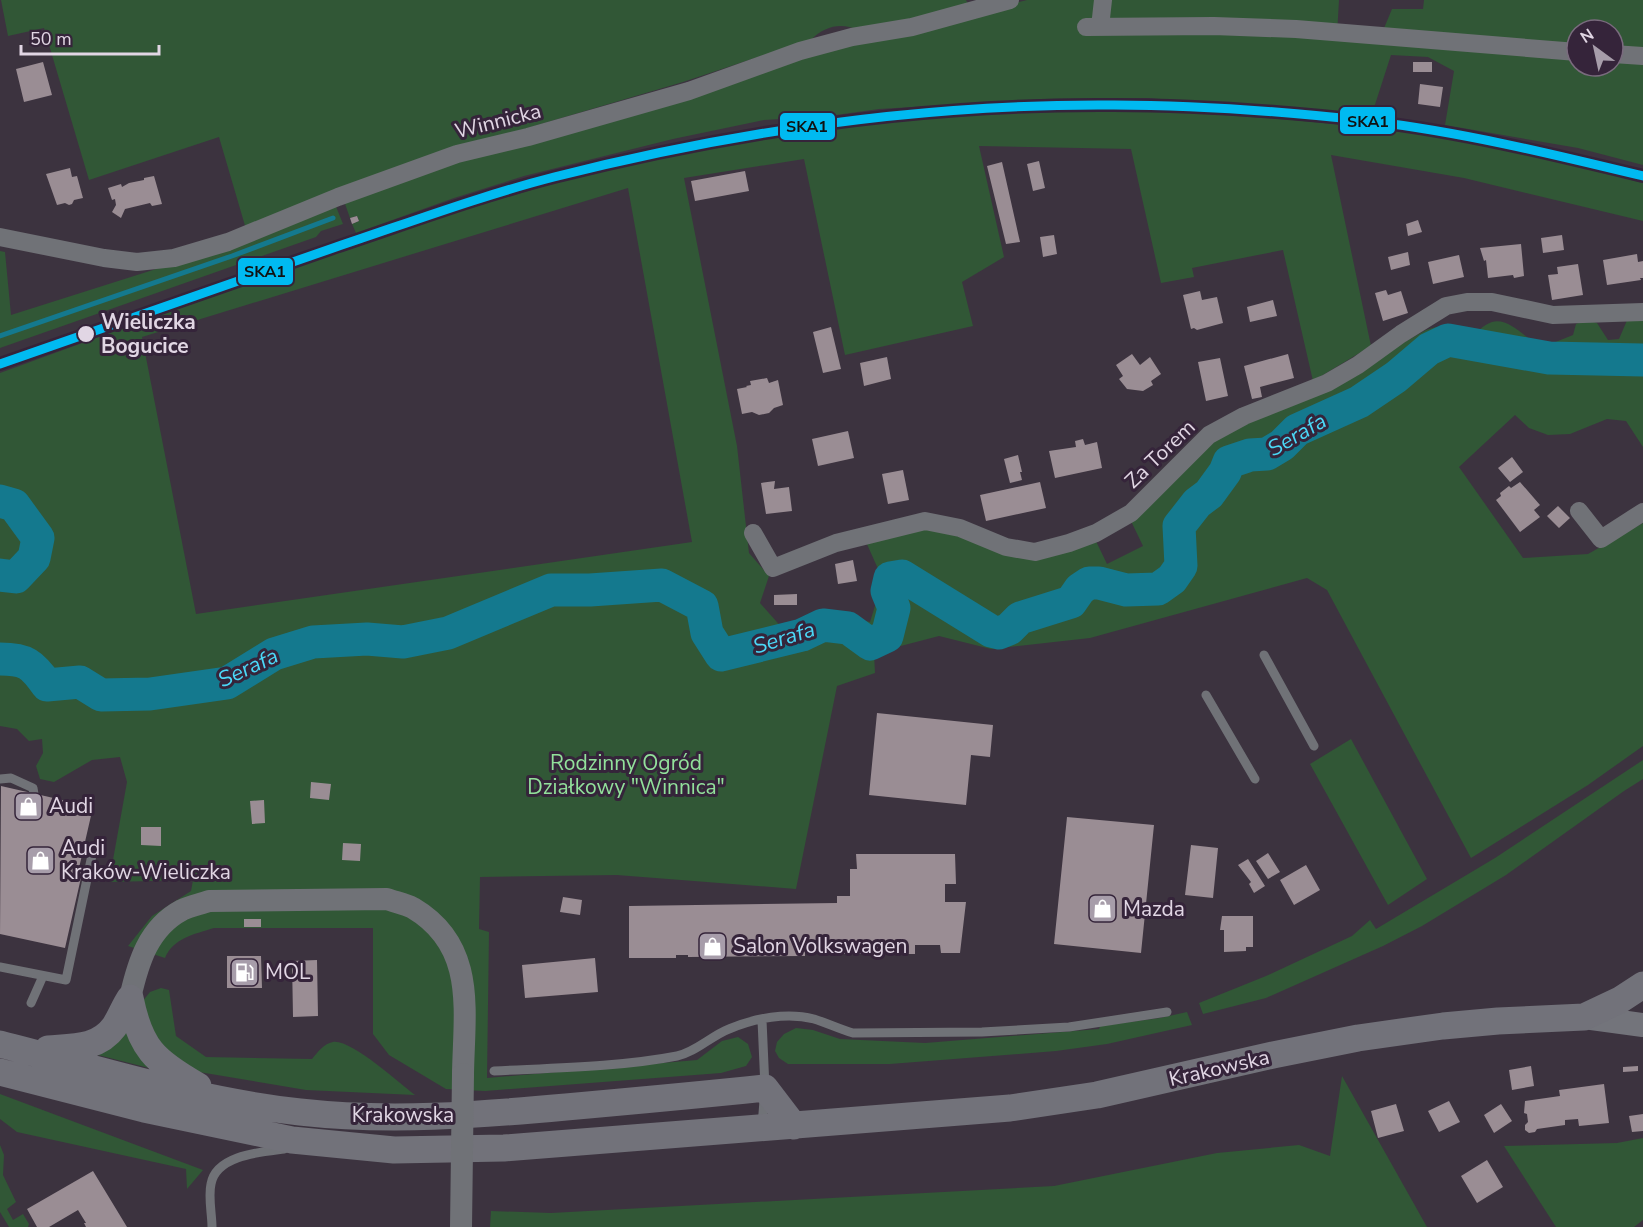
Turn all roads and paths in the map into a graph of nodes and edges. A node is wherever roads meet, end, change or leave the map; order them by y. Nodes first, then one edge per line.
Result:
1 (1010, 0) edge
2 (1104, 0) edge
3 (1565, 51) edge
4 (1625, 55) edge
5 (1643, 56) edge
6 (0, 237) edge
7 (1643, 312) edge
8 (1580, 512) dead end
9 (1643, 512) edge
10 (753, 532) dead end
11 (1264, 655) dead end
12 (1206, 695) dead end
13 (1314, 746) dead end
14 (0, 779) edge
15 (1255, 779) dead end
16 (34, 794) dead end
17 (82, 852) dead end
18 (0, 967) edge
19 (43, 976) junction
20 (1643, 985) edge
21 (130, 998) junction
22 (31, 1003) dead end
23 (1167, 1012) dead end
24 (1584, 1017) junction
25 (762, 1020) junction
26 (1643, 1025) edge
27 (0, 1044) edge
28 (30, 1051) junction
29 (494, 1071) dead end
30 (0, 1072) edge
31 (765, 1088) junction
32 (220, 1099) junction
33 (794, 1125) junction
34 (762, 1128) junction
35 (329, 1144) junction
36 (212, 1227) edge
37 (461, 1227) edge

1 - 6 street, Winnicka
2 - 3 street
4 - 5 street
7 - 10 street, Za Torem
8 - 9 street
11 - 13 lane
12 - 15 lane
14 - 16 lane
17 - 19 lane
18 - 19 lane
19 - 22 lane
20 - 24 main road
21 - 28 main road
21 - 32 main road
21 - 37 street, bridge
23 - 25 lane
24 - 26 main road, Krakowska
24 - 33 main road, Krakowska
25 - 29 lane
25 - 31 lane
27 - 28 main road, Krakowska
28 - 32 main road, Krakowska
30 - 35 main road, Krakowska
31 - 32 main road, Krakowska
31 - 33 main road
31 - 34 lane
33 - 34 main road, Krakowska
34 - 35 main road, Krakowska
35 - 36 lane

